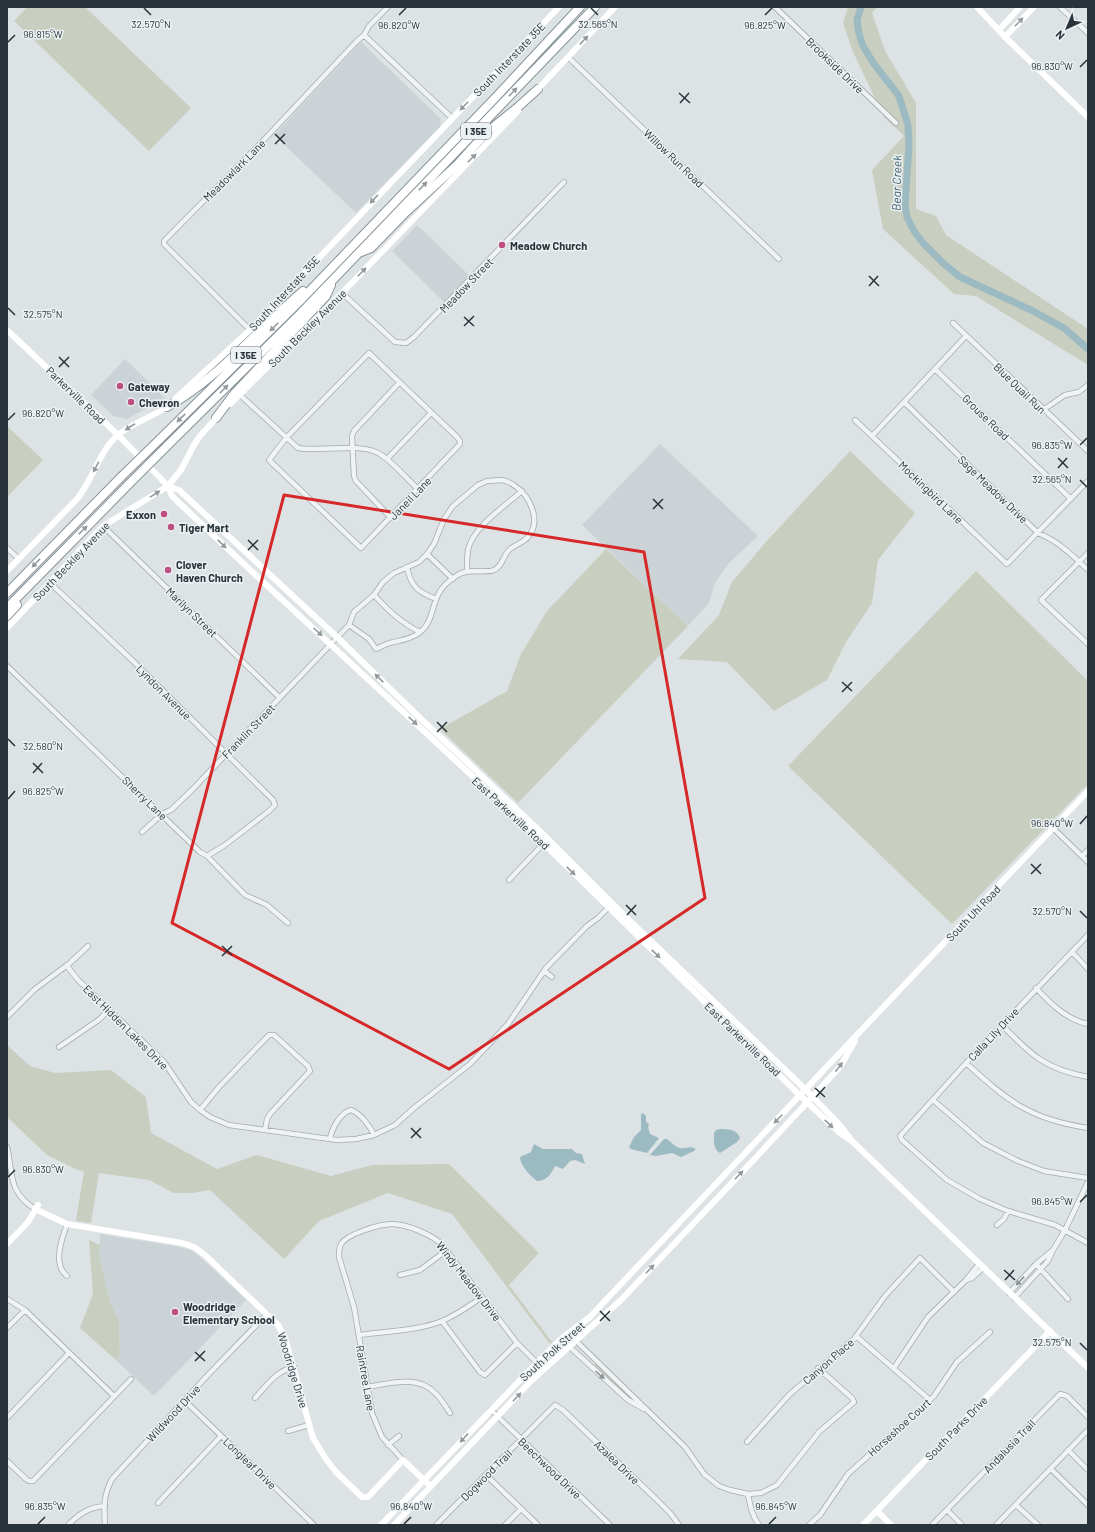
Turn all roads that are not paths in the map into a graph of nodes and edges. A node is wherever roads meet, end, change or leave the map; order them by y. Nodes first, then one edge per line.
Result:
1 (388, 7) edge
2 (559, 7) edge
3 (575, 7) edge
4 (580, 7) edge
5 (595, 7) edge
6 (615, 7) edge
7 (775, 7) edge
8 (977, 7) edge
9 (1020, 7) edge
10 (1034, 7) edge
11 (1060, 7) edge
12 (999, 30) junction
13 (1088, 33) edge
14 (364, 35) junction
15 (1005, 36) junction
16 (568, 56) junction
17 (530, 60) junction
18 (538, 88) junction
19 (1088, 117) edge
20 (452, 118) junction
21 (896, 123) dead end
22 (564, 182) dead end
23 (357, 254) junction
24 (779, 259) dead end
25 (330, 269) junction
26 (332, 281) junction
27 (342, 293) junction
28 (953, 324) dead end
29 (7, 330) edge
30 (250, 330) junction
31 (966, 336) junction
32 (935, 369) junction
33 (399, 383) junction
34 (1088, 385) edge
35 (240, 395) junction
36 (904, 402) junction
37 (167, 407) junction
38 (1043, 410) junction
39 (431, 414) junction
40 (216, 418) junction
41 (855, 420) dead end
42 (118, 435) junction
43 (872, 436) junction
44 (286, 438) junction
45 (352, 448) junction
46 (1088, 451) edge
47 (387, 459) junction
48 (144, 461) joint
49 (1088, 481) edge
50 (168, 486) junction
51 (418, 490) junction
52 (522, 491) junction
53 (1071, 499) junction
54 (193, 503) junction
55 (186, 510) junction
56 (391, 518) junction
57 (103, 526) junction
58 (1038, 532) junction
59 (70, 543) junction
60 (7, 548) edge
61 (1088, 552) edge
62 (427, 554) junction
63 (18, 558) junction
64 (1079, 562) junction
65 (407, 567) junction
66 (1088, 570) edge
67 (7, 571) edge
68 (467, 571) junction
69 (270, 575) junction
70 (453, 578) junction
71 (49, 582) junction
72 (263, 582) junction
73 (7, 592) edge
74 (374, 595) junction
75 (436, 599) junction
76 (7, 608) edge
77 (296, 613) junction
78 (7, 616) edge
79 (324, 625) junction
80 (349, 625) junction
81 (7, 628) edge
82 (420, 632) junction
83 (337, 637) junction
84 (331, 644) junction
85 (1088, 644) edge
86 (7, 666) edge
87 (280, 698) junction
88 (227, 753) junction
89 (478, 772) junction
90 (473, 777) junction
91 (1088, 791) edge
92 (162, 814) junction
93 (1053, 828) junction
94 (142, 832) dead end
95 (545, 841) junction
96 (1088, 850) edge
97 (207, 856) junction
98 (1082, 856) junction
99 (1088, 862) edge
100 (509, 880) dead end
101 (610, 905) junction
102 (288, 923) dead end
103 (1088, 935) edge
104 (644, 938) junction
105 (88, 946) dead end
106 (1072, 952) junction
107 (67, 966) junction
108 (1088, 969) edge
109 (544, 971) junction
110 (552, 977) dead end
111 (1036, 988) junction
112 (704, 991) junction
113 (699, 996) junction
114 (109, 1009) junction
115 (7, 1017) edge
116 (1088, 1024) edge
117 (1002, 1025) junction
118 (858, 1034) junction
119 (59, 1047) dead end
120 (966, 1062) junction
121 (1088, 1077) edge
122 (806, 1090) junction
123 (800, 1096) junction
124 (813, 1097) junction
125 (933, 1100) junction
126 (808, 1103) junction
127 (200, 1110) junction
128 (1088, 1128) edge
129 (265, 1130) junction
130 (374, 1135) junction
131 (330, 1139) junction
132 (853, 1142) junction
133 (7, 1147) edge
134 (9, 1175) edge
135 (1088, 1178) edge
136 (1088, 1182) edge
137 (37, 1207) junction
138 (1008, 1211) junction
139 (67, 1224) junction
140 (997, 1226) dead end
141 (1065, 1230) junction
142 (7, 1244) edge
143 (1088, 1244) edge
144 (339, 1250) joint
145 (447, 1250) junction
146 (1053, 1250) junction
147 (1036, 1264) junction
148 (981, 1266) junction
149 (1041, 1269) junction
150 (67, 1276) dead end
151 (400, 1276) dead end
152 (954, 1292) junction
153 (1009, 1293) junction
154 (482, 1297) junction
155 (1014, 1298) junction
156 (7, 1299) edge
157 (1068, 1299) dead end
158 (25, 1310) junction
159 (267, 1314) junction
160 (442, 1322) junction
161 (7, 1328) edge
162 (1050, 1331) junction
163 (990, 1332) dead end
164 (569, 1334) junction
165 (359, 1335) junction
166 (856, 1336) junction
167 (561, 1340) junction
168 (575, 1340) junction
169 (517, 1343) junction
170 (568, 1347) junction
171 (69, 1353) junction
172 (595, 1359) junction
173 (537, 1363) junction
174 (589, 1365) junction
175 (294, 1368) junction
176 (818, 1368) junction
177 (894, 1368) junction
178 (1088, 1368) edge
179 (543, 1370) junction
180 (131, 1378) dead end
181 (366, 1387) junction
182 (114, 1396) junction
183 (255, 1398) dead end
184 (930, 1400) junction
185 (185, 1401) junction
186 (552, 1408) joint
187 (491, 1410) junction
188 (648, 1411) junction
189 (450, 1413) dead end
190 (498, 1416) junction
191 (1088, 1417) edge
192 (7, 1418) edge
193 (309, 1425) junction
194 (1088, 1430) edge
195 (288, 1431) dead end
196 (221, 1436) junction
197 (399, 1436) dead end
198 (521, 1439) junction
199 (747, 1442) dead end
200 (388, 1445) junction
201 (1068, 1450) junction
202 (403, 1460) junction
203 (7, 1461) edge
204 (1051, 1469) junction
205 (1088, 1470) edge
206 (486, 1475) junction
207 (424, 1480) junction
208 (430, 1486) junction
209 (748, 1494) junction
210 (158, 1503) dead end
211 (1016, 1505) junction
212 (1088, 1505) edge
213 (105, 1506) junction
214 (521, 1509) junction
215 (946, 1510) junction
216 (877, 1511) junction
217 (676, 1524) edge
218 (68, 1525) edge
219 (105, 1525) edge
220 (314, 1525) edge
221 (381, 1525) edge
222 (394, 1525) edge
223 (436, 1525) edge
224 (505, 1525) edge
225 (538, 1525) edge
226 (610, 1525) edge
227 (759, 1525) edge
228 (809, 1525) edge
229 (863, 1525) edge
230 (891, 1525) edge
231 (932, 1525) edge
232 (962, 1525) edge
233 (996, 1525) edge
234 (1038, 1525) edge

1 - 14 street, Meadowlark Lane
2 -> 20 main road, South Interstate 35E
3 - 17 highway
4 - 17 highway, I 35E
23 -> 5 highway, I 35E
16 -> 6 main road, South Beckley Avenue
7 - 21 street, Brookside Drive
8 - 12 main road
9 - 12 main road
15 -> 10 main road
11 - 13 street
12 - 15 main road
14 - 20 street
14 - 30 street, Meadowlark Lane
15 - 19 main road
16 - 18 main road, South Beckley Avenue
16 - 24 street, Willow Run Road
17 - 25 highway, I 35E
18 - 23 highway
27 -> 18 main road, South Beckley Avenue
20 -> 30 main road, South Interstate 35E
22 - 27 street, Meadow Street
23 - 26 highway, I 35E
25 - 37 highway
25 -> 73 highway, I 35E, bridge
26 - 40 highway
59 -> 26 highway, I 35E, bridge
27 - 35 main road, South Beckley Avenue
28 - 31 street, Blue Quail Run
29 - 42 main road, Parkerville Road
30 - 37 main road, South Interstate 35E
31 - 32 street
31 - 38 street, Blue Quail Run
32 - 36 street
32 - 53 street, Grouse Road
33 - 39 street
33 - 44 street
33 - 45 street
34 - 38 street
35 - 40 main road, South Beckley Avenue
35 - 44 street
36 - 43 street
36 - 58 street, Sage Meadow Drive
37 -> 42 main road, South Interstate 35E
38 - 46 street, Blue Quail Run
39 - 47 street
39 - 51 street, Janeil Lane
40 - 50 main road, South Beckley Avenue
41 - 43 street, Mockingbird Lane
42 - 48 main road, Parkerville Road
42 -> 63 main road, South Interstate 35E
43 - 58 street, Mockingbird Lane
44 - 45 street
44 - 56 street, Janeil Lane
45 - 47 street
45 - 56 street
47 - 51 street
48 - 50 main road, East Parkerville Road
49 - 53 street
50 - 54 main road, East Parkerville Road
50 - 55 main road, East Parkerville Road
57 -> 50 main road, South Beckley Avenue
51 - 56 street, Janeil Lane
52 - 62 street
52 - 68 street
52 - 68 street
53 - 58 street
54 - 55 main road
54 - 69 main road, East Parkerville Road
55 -> 72 main road, East Parkerville Road
57 - 71 main road, South Beckley Avenue
57 - 87 street, Marilyn Street
58 - 64 street, Sage Meadow Drive
59 - 76 highway, I 35E
59 - 78 highway
60 - 63 street
61 - 64 street
62 - 65 street, Franklin Street
62 - 70 street
63 - 67 main road, South Interstate 35E
64 - 66 street, Sage Meadow Drive
64 - 85 street
65 - 74 street, Franklin Street
65 - 75 street
68 - 70 street
69 - 72 main road
69 - 79 main road, East Parkerville Road
70 - 75 street
71 - 81 main road, South Beckley Avenue
71 - 88 street, Lyndon Avenue
72 - 77 main road, East Parkerville Road
74 - 80 street, Franklin Street
74 - 82 street
75 - 82 street
77 - 79 main road
77 -> 84 main road, East Parkerville Road
79 - 83 main road, East Parkerville Road
80 - 82 street
80 - 83 street, Franklin Street
83 - 84 street, Franklin Street
89 -> 83 main road, East Parkerville Road
84 - 87 street, Franklin Street
84 -> 90 main road, East Parkerville Road
86 - 92 street, Sherry Lane
87 - 88 street, Franklin Street
88 - 92 street, Franklin Street
88 - 97 street, Lyndon Avenue
89 - 90 main road
89 - 95 main road, East Parkerville Road
90 - 95 main road, East Parkerville Road
91 - 93 main road, South Uhl Road
92 - 94 street, Franklin Street
92 - 97 street, Sherry Lane
93 - 98 street
93 - 118 main road, South Uhl Road
95 - 100 street
95 - 101 main road, East Parkerville Road
96 - 98 street
97 - 102 street, Sherry Lane
98 - 99 street
101 - 104 main road, East Parkerville Road
101 - 109 street, East Hidden Lakes Drive
103 - 106 street, Calla Lily Drive
104 - 112 main road, East Parkerville Road
104 -> 113 main road, East Parkerville Road
105 - 107 street
106 - 108 street
106 - 111 street, Calla Lily Drive
107 - 114 street, East Hidden Lakes Drive
107 - 115 street
109 - 110 street
109 - 130 street, East Hidden Lakes Drive
111 - 116 street
111 - 117 street, Calla Lily Drive
112 - 113 main road
112 - 122 main road, East Parkerville Road
113 - 123 main road, East Parkerville Road
114 - 119 street
114 - 127 street, East Hidden Lakes Drive
117 - 120 street, Calla Lily Drive
117 - 121 street
118 - 122 main road, South Uhl Road
124 -> 118 main road, South Uhl Road
120 - 125 street, Calla Lily Drive
120 - 128 street
122 - 123 main road, South Polk Street
122 - 124 main road, East Parkerville Road
123 - 126 main road, East Parkerville Road
123 -> 164 main road, South Polk Street
124 - 126 main road, South Polk Street
124 - 132 main road, East Parkerville Road
125 - 135 street
125 - 138 street, Calla Lily Drive
126 -> 132 main road, East Parkerville Road
168 -> 126 main road, South Polk Street
127 - 129 street, East Hidden Lakes Drive
127 - 129 street
129 - 131 street, East Hidden Lakes Drive
130 - 131 street, East Hidden Lakes Drive
130 - 131 street
132 - 148 main road, East Parkerville Road
133 - 134 street, Woodridge Drive
134 - 137 street, Woodridge Drive
136 - 141 street
137 - 139 main road, Woodridge Drive
137 - 142 main road
138 - 140 street
138 - 141 street
139 - 150 street
139 - 159 main road, Woodridge Drive
141 - 143 street
141 - 146 street
144 - 145 street, Windy Meadow Drive
144 - 165 street, Raintree Lane
145 - 151 street
145 - 154 street, Windy Meadow Drive
146 - 147 street
146 - 149 street
147 - 149 street
147 -> 153 street
148 - 152 street
148 - 153 main road, East Parkerville Road
149 - 155 street
149 - 157 street
152 - 166 street, Canyon Place
152 - 177 street
153 - 155 main road, East Parkerville Road
154 - 160 street
154 - 169 street, Windy Meadow Drive
155 - 162 main road, East Parkerville Road
156 - 158 street
158 - 161 street
158 - 171 street
159 - 175 main road, Woodridge Drive
159 - 185 street, Wildwood Drive
160 - 165 street
160 - 169 street
162 - 178 main road, East Parkerville Road
162 - 216 main road, South Parks Drive
163 - 184 street, Horseshoe Court
164 - 167 main road, South Polk Street
164 - 168 street
165 - 181 street, Raintree Lane
166 - 176 street, Canyon Place
166 - 177 street
167 - 170 street
167 - 173 main road, South Polk Street
168 - 170 main road, South Polk Street
168 - 172 street
169 - 173 street, Windy Meadow Drive
170 - 174 street
170 - 179 main road, South Polk Street
171 - 182 street
171 - 192 street
172 - 174 street
172 - 188 street
173 - 179 street, Windy Meadow Drive
173 - 187 main road, South Polk Street
174 -> 188 street
175 - 183 street
175 - 193 main road, Woodridge Drive
176 - 199 street, Canyon Place
176 - 209 street
177 - 184 street
190 -> 179 main road, South Polk Street
180 - 182 street
181 - 189 street
181 - 200 street, Raintree Lane
182 - 203 street
184 - 228 street, Horseshoe Court
185 - 196 street, Longleaf Drive
185 - 213 street, Wildwood Drive
186 - 198 street, Dogwood Trail
186 - 217 street, Azalea Drive
187 - 190 street, Beechwood Drive
187 -> 207 main road, South Polk Street
188 - 209 street
190 - 198 street, Beechwood Drive
190 - 208 main road, South Polk Street
191 - 215 street, Andalusia Trail
193 - 195 street
193 - 202 main road, Woodridge Drive
194 - 201 street
196 - 210 street
196 - 220 street, Longleaf Drive
197 - 200 street
198 - 206 street, Dogwood Trail
198 - 226 street, Beechwood Drive
200 - 202 street, Raintree Lane
201 - 204 street
201 - 205 street
202 - 207 main road, Raintree Lane
204 - 211 street
204 - 212 street
206 - 214 street
206 - 223 street, Dogwood Trail
207 - 208 main road, Raintree Lane
207 - 221 main road, South Polk Street
208 - 222 main road, South Polk Street
209 - 227 street
211 - 233 street
211 - 234 street
213 - 218 street
213 - 219 street, Wildwood Drive
214 - 224 street
214 - 225 street
215 - 231 street, Andalusia Trail
215 - 232 street
216 - 229 main road, South Parks Drive
216 - 230 main road

